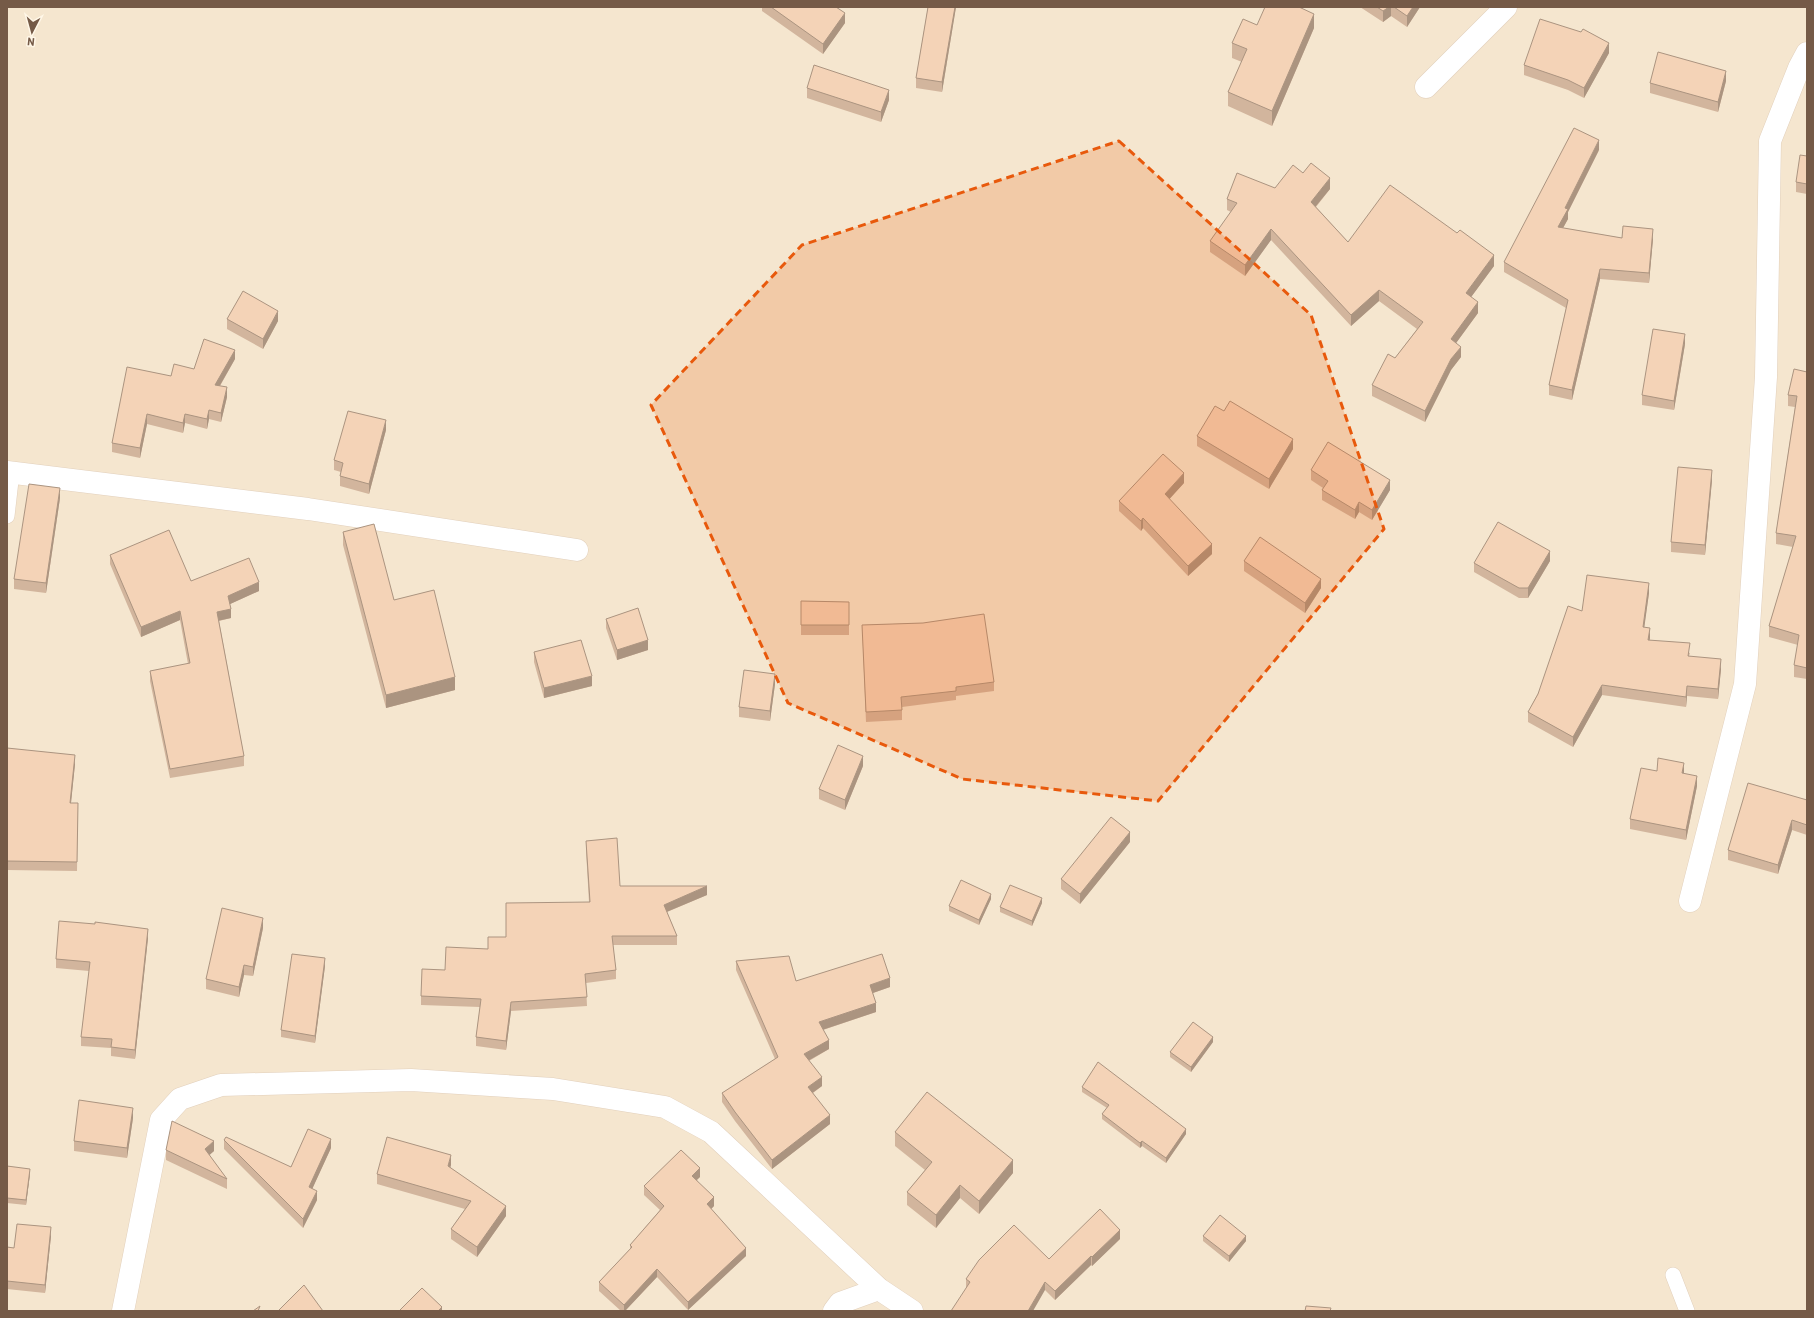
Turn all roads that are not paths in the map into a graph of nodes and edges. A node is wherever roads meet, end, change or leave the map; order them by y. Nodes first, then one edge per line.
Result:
1 (1506, 7) edge
2 (1804, 64) edge
3 (1426, 87) dead end
4 (10, 472) edge
5 (7, 516) edge
6 (577, 550) dead end
7 (1690, 901) dead end
8 (1673, 1275) dead end
9 (879, 1288) junction
10 (123, 1311) edge
11 (834, 1311) edge
12 (912, 1311) edge
13 (1687, 1311) edge

1 - 3 street
2 - 7 street
4 - 5 lane
4 - 6 street
8 - 13 lane
9 - 10 street
9 - 11 street
9 - 12 street

